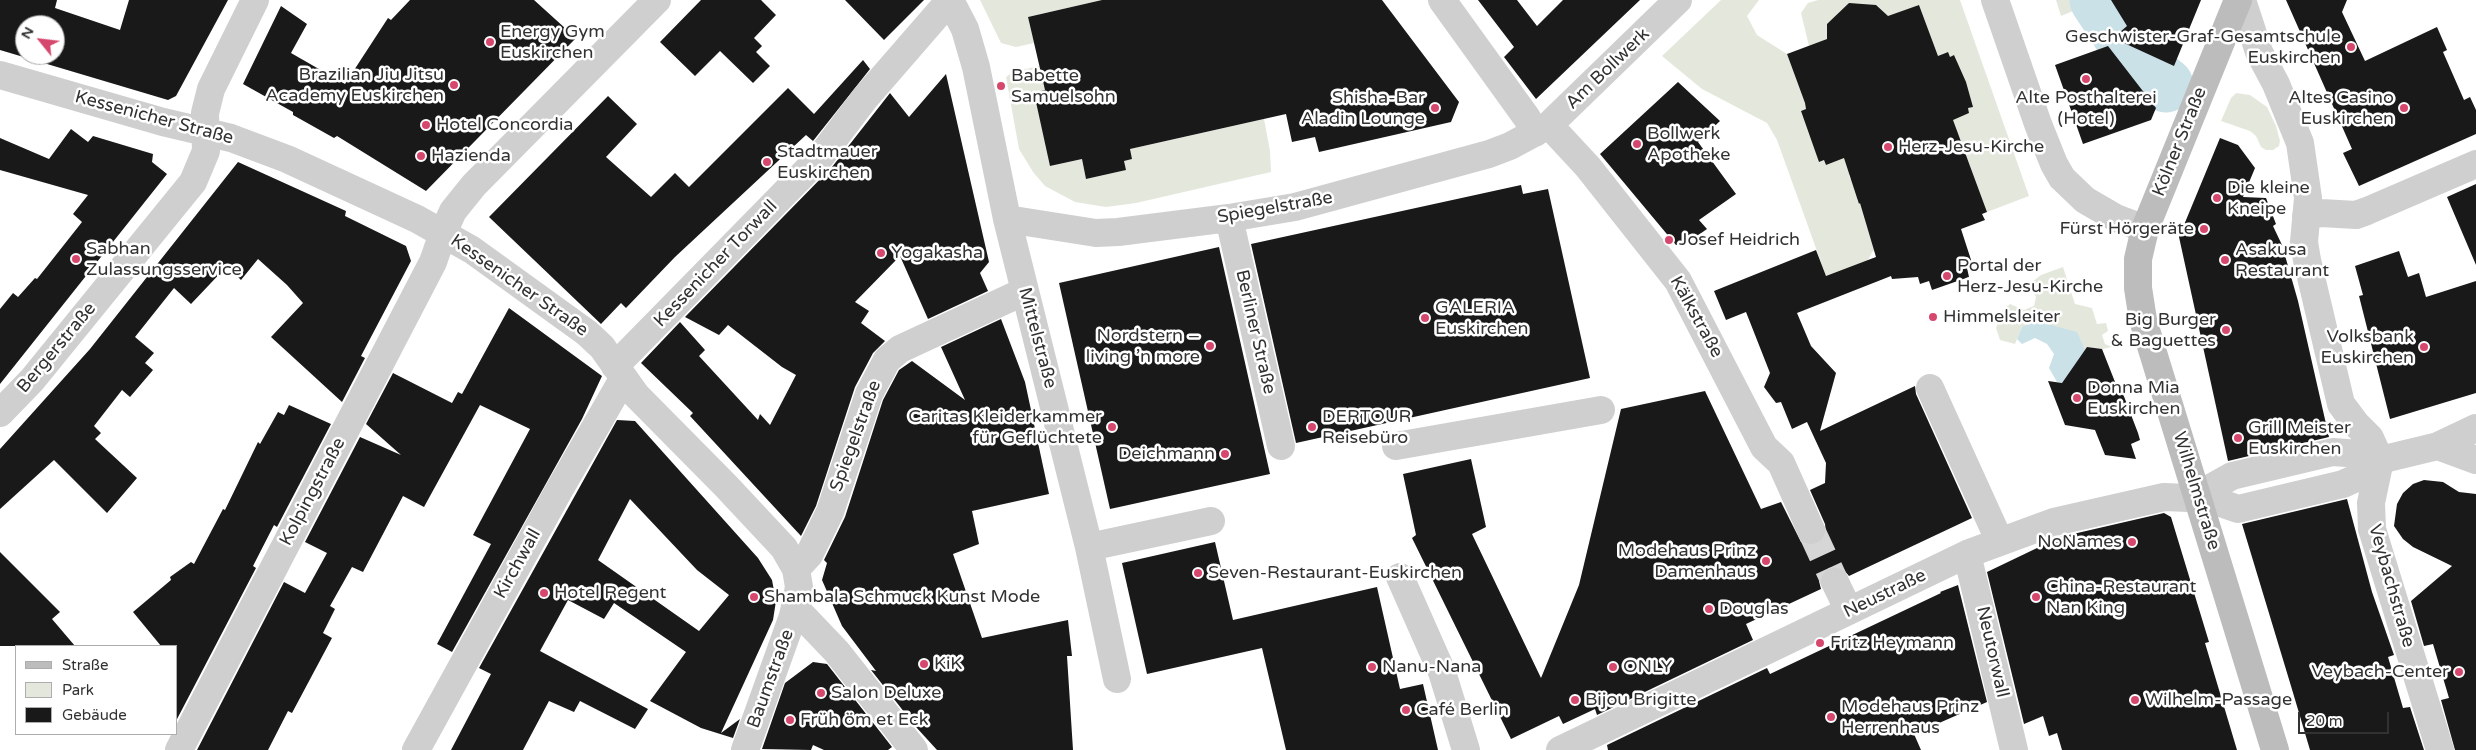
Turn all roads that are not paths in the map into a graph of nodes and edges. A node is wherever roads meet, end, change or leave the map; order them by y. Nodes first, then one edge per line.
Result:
1 (255, 0) edge
2 (656, 0) edge
3 (950, 0) edge
4 (1442, 0) edge
5 (1678, 0) edge
6 (1995, 0) edge
7 (2238, 0) edge
8 (2242, 0) edge
9 (0, 75) edge
10 (1542, 129) junction
11 (207, 132) junction
12 (2476, 164) edge
13 (2306, 216) junction
14 (1229, 218) junction
15 (1007, 219) junction
16 (2145, 229) junction
17 (442, 233) junction
18 (1024, 291) junction
19 (619, 372) junction
20 (1930, 388) dead end
21 (1600, 410) dead end
22 (0, 413) edge
23 (2476, 428) edge
24 (1281, 446) dead end
25 (1396, 446) dead end
26 (2438, 446) junction
27 (2380, 460) junction
28 (2476, 460) edge
29 (2198, 496) junction
30 (1211, 521) dead end
31 (1811, 530) tunnel mouth
32 (2000, 542) junction
33 (1088, 547) junction
34 (1967, 554) junction
35 (796, 569) junction
36 (1400, 577) dead end
37 (1836, 582) tunnel mouth
38 (795, 608) junction
39 (1848, 611) junction
40 (1117, 679) dead end
41 (179, 750) edge
42 (416, 750) edge
43 (746, 750) edge
44 (914, 750) edge
45 (1466, 750) edge
46 (1560, 750) edge
47 (2014, 750) edge
48 (2275, 750) edge
49 (2440, 750) edge

1 - 11 street, Bergerstraße
2 - 17 street, Kolpingstraße
3 - 15 street, Mittelstraße
3 - 19 street, Kessenicher Torwall
4 - 10 street, Kälkstraße
5 - 10 street, Am Bollwerk
6 - 16 street
7 - 16 street, Kölner Straße
8 - 13 street
9 - 11 street, Kessenicher Straße
10 - 14 street, Spiegelstraße
10 - 31 street, Kälkstraße
11 - 17 street, Kessenicher Straße
11 - 22 street, Bergerstraße
12 - 13 street
13 - 27 street
14 - 15 street, Spiegelstraße
14 - 24 street, Berliner Straße
15 - 18 street, Mittelstraße
16 - 29 street, Wilhelmstraße
17 - 19 street, Kessenicher Straße
17 - 41 street, Kolpingstraße
18 - 33 street, Mittelstraße
18 - 35 street, Spiegelstraße
19 - 35 street, Kessenicher Straße
19 - 42 street, Kirchwall
20 - 32 street
21 - 25 street
23 - 26 street
26 - 27 street
26 - 28 street
27 - 29 street
27 - 49 street, Veybachstraße
29 - 32 street, Neustraße
29 - 48 street, Wilhelmstraße
30 - 33 street
32 - 34 street, Neustraße
33 - 40 street, Mittelstraße
34 - 39 street, Neustraße
34 - 47 street, Neutorwall
35 - 38 street, Kessenicher Straße
36 - 45 street
37 - 39 street
38 - 43 street, Baumstraße
38 - 44 street
39 - 46 street, Neustraße

